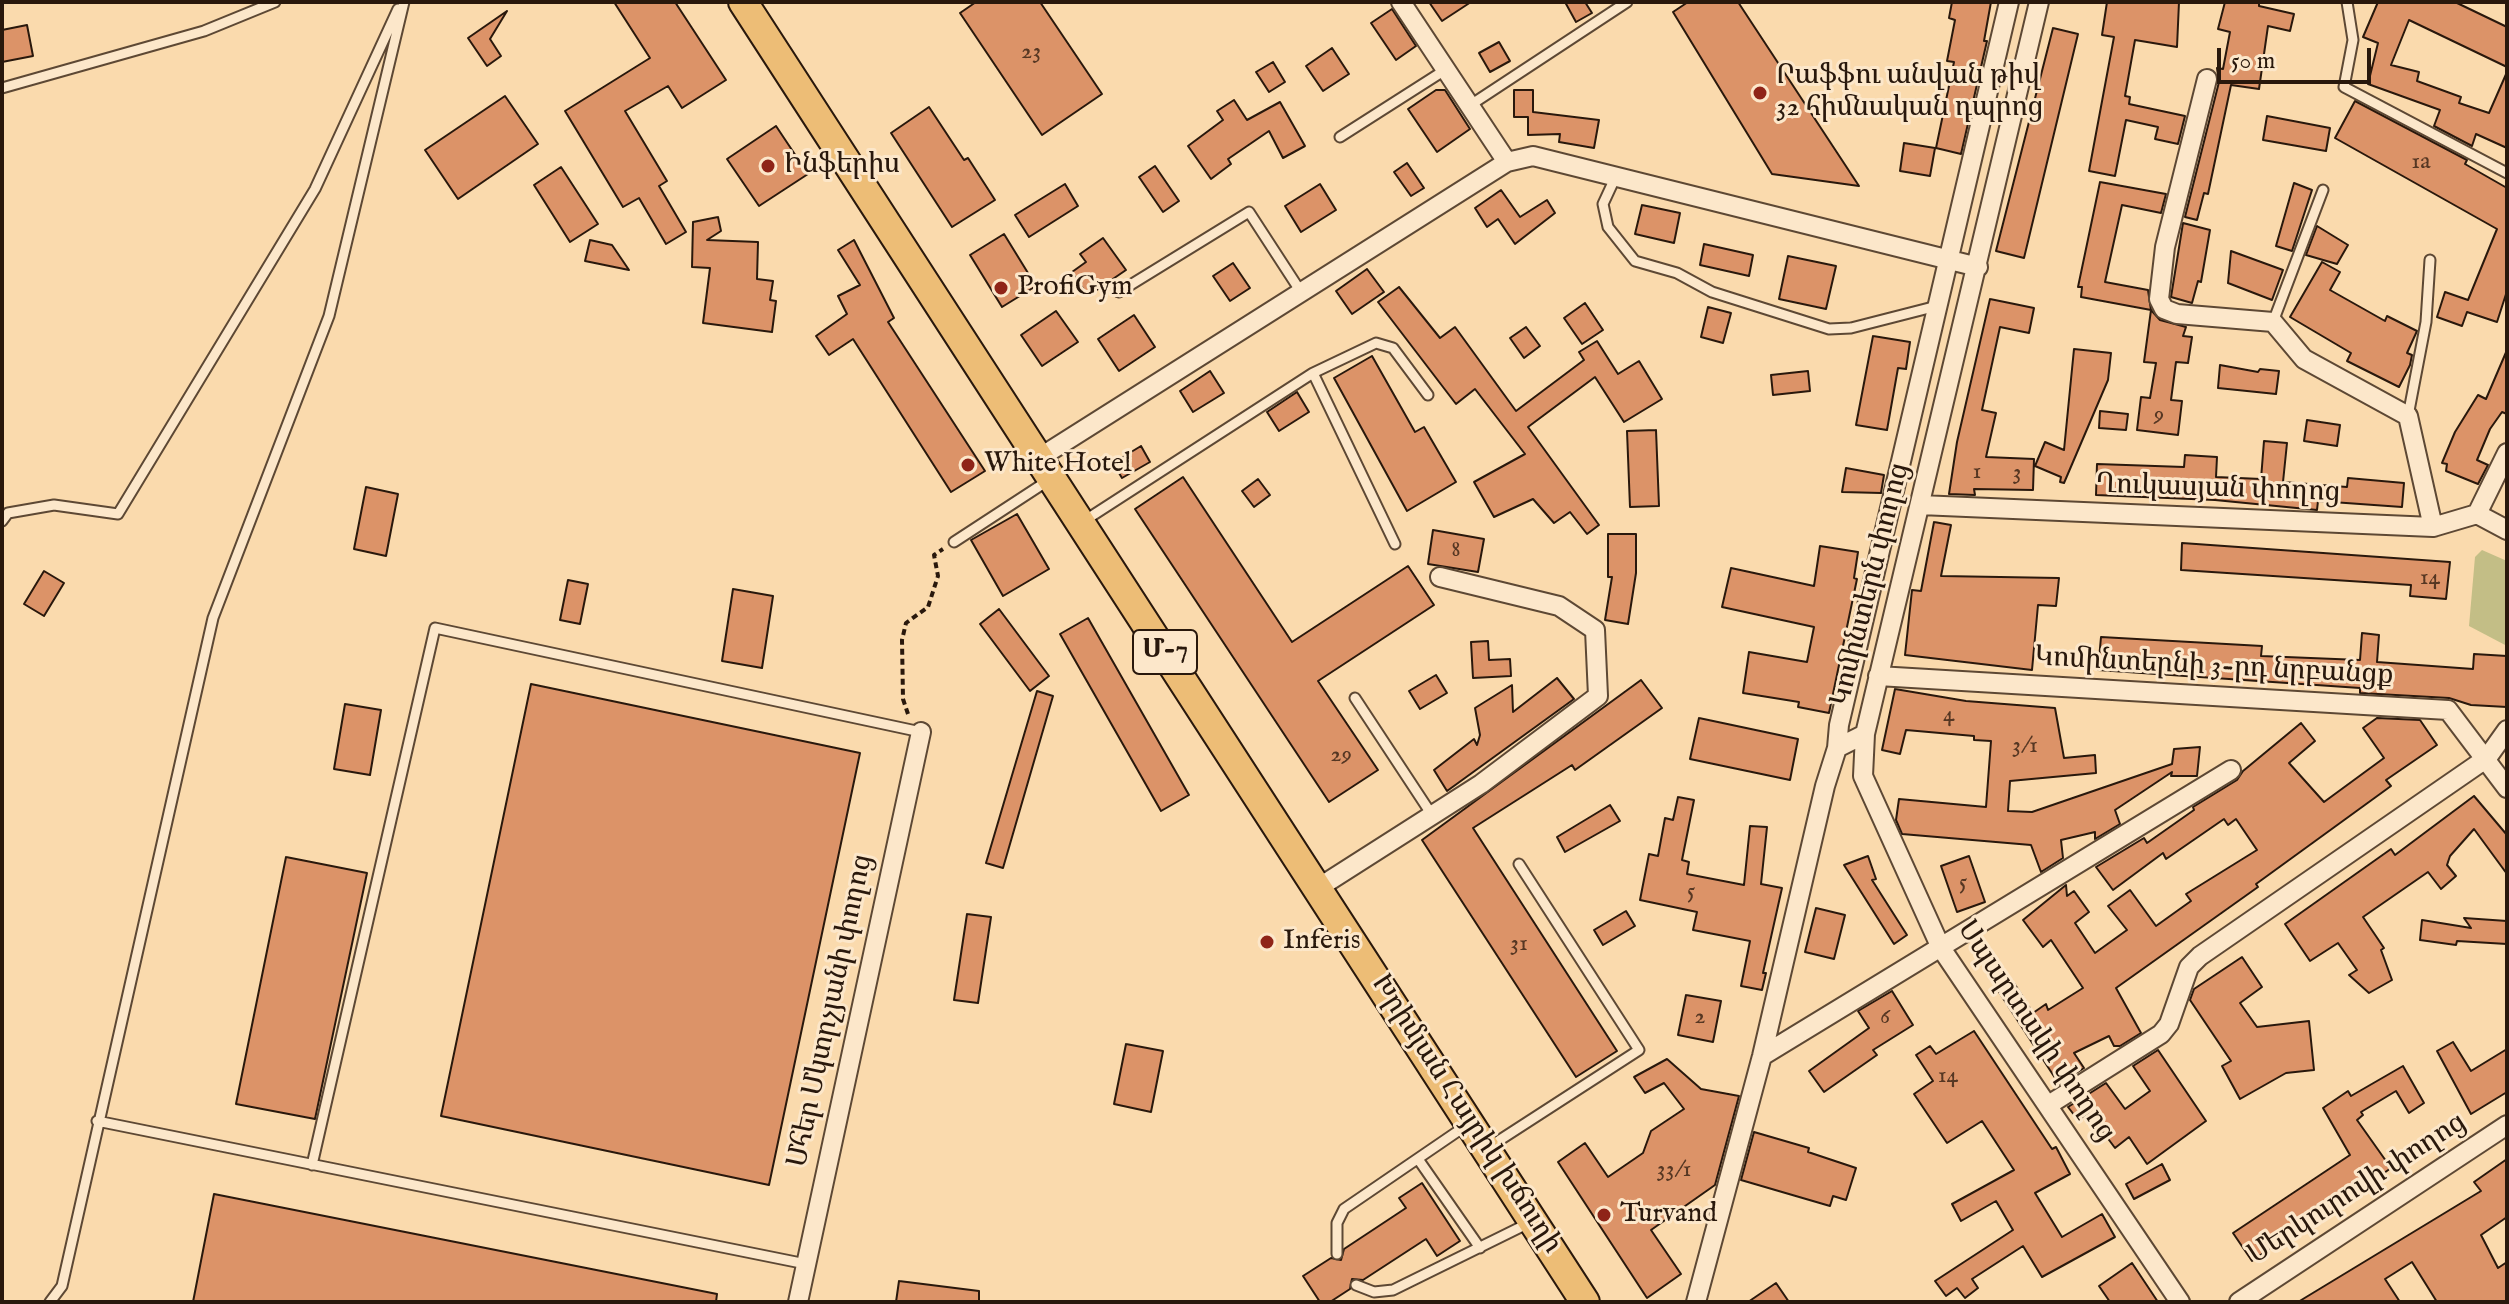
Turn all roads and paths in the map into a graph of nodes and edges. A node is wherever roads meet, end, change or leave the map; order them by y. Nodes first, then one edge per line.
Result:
1 (275, 2) edge
2 (402, 2) edge
3 (743, 2) edge
4 (1401, 2) edge
5 (1627, 2) edge
6 (2009, 2) edge
7 (2039, 2) edge
8 (2347, 2) edge
9 (1445, 70) junction
10 (2207, 79) dead end
11 (2, 88) edge
12 (1469, 106) junction
13 (1340, 137) dead end
14 (1507, 162) junction
15 (2507, 173) edge
16 (1616, 176) junction
17 (2323, 190) dead end
18 (1951, 260) junction
19 (2430, 260) dead end
20 (1978, 267) junction
21 (1119, 292) dead end
22 (1301, 292) junction
23 (1940, 305) junction
24 (2273, 322) junction
25 (1313, 373) junction
26 (1428, 395) dead end
27 (2408, 416) junction
28 (2507, 453) edge
29 (1046, 468) junction
30 (1920, 505) junction
31 (2477, 514) junction
32 (2, 521) edge
33 (1081, 523) junction
34 (2433, 527) junction
35 (2507, 530) edge
36 (954, 542) joint
37 (1395, 544) dead end
38 (1440, 577) dead end
39 (1878, 676) junction
40 (1355, 698) dead end
41 (2507, 730) edge
42 (918, 732) junction
43 (1865, 734) junction
44 (1837, 748) junction
45 (2487, 758) junction
46 (2231, 770) dead end
47 (2507, 788) edge
48 (1432, 815) junction
49 (1519, 864) dead end
50 (1318, 888) junction
51 (1941, 948) junction
52 (1762, 1056) junction
53 (2050, 1104) junction
54 (97, 1121) junction
55 (1470, 1123) junction
56 (2507, 1125) edge
57 (1487, 1149) junction
58 (1418, 1159) junction
59 (312, 1165) junction
60 (1533, 1221) junction
61 (1480, 1248) junction
62 (1337, 1254) dead end
63 (806, 1264) junction
64 (1356, 1285) dead end
65 (50, 1302) edge
66 (798, 1302) edge
67 (1585, 1302) edge
68 (1696, 1302) edge
69 (2180, 1302) edge
70 (2239, 1302) edge

1 - 11 lane
2 - 32 lane
2 - 54 lane
3 - 29 highway, Խրիմյան Հայրիկ խճուղի / Մ-7
4 - 9 street
5 - 12 lane
6 - 18 street
7 - 20 street, Կոմինտերն փողոց
8 - 15 lane
9 - 12 street
9 - 13 lane
10 - 24 street
12 - 14 street
14 - 16 street
14 - 22 street
16 - 18 street
16 - 23 lane
17 - 24 lane
18 - 20 street
18 - 23 street
19 - 27 lane
20 - 30 street, Կոմինտերն փողոց
21 - 22 lane
22 - 29 street
23 - 44 street
24 - 27 street
25 - 26 lane
25 - 33 lane
25 - 37 lane
27 - 34 street
28 - 31 street
29 - 33 highway, Խրիմյան Հայրիկ խճուղի / Մ-7
29 - 36 lane
30 - 34 street, Ղուկասյան փողոց
30 - 39 street, Կոմինտերն փողոց
31 - 34 street, Ղուկասյան փողոց
31 - 35 street
33 - 50 highway, Խրիմյան Հայրիկ խճուղի / Մ-7
36 - 42 path
38 - 48 street
39 - 43 street, Կոմինտերն փողոց
39 - 45 street, Կոմինտերնի 3-րդ նրբանցք
40 - 48 lane
41 - 45 street
42 - 59 lane
42 - 63 street, Մհեր Մկտրչյանի փողոց
43 - 44 street, Կոմինտերն փողոց
43 - 51 street, Սպարտակի փողոց
44 - 52 street, Կոմինտերն փողոց
45 - 47 street, Կոմինտերնի 3-րդ նրբանցք
45 - 53 street
46 - 51 street
48 - 50 street
49 - 57 lane
50 - 55 highway, Խրիմյան Հայրիկ խճուղի / Մ-7
51 - 52 street
51 - 53 street, Սպարտակի փողոց
52 - 68 street, Կոմինտերն փողոց
53 - 69 street, Սպարտակի փողոց
54 - 59 lane
54 - 65 lane
55 - 57 highway, Խրիմյան Հայրիկ խճուղի / Մ-7
55 - 58 lane
56 - 70 street, Մերկուրովի փողոց
57 - 60 highway, Խրիմյան Հայրիկ խճուղի / Մ-7
58 - 61 lane
58 - 62 lane
59 - 63 lane
60 - 61 lane
60 - 67 highway, Խրիմյան Հայրիկ խճուղի / Մ-7
61 - 64 lane
63 - 66 street, Մհեր Մկտրչյանի փողոց

